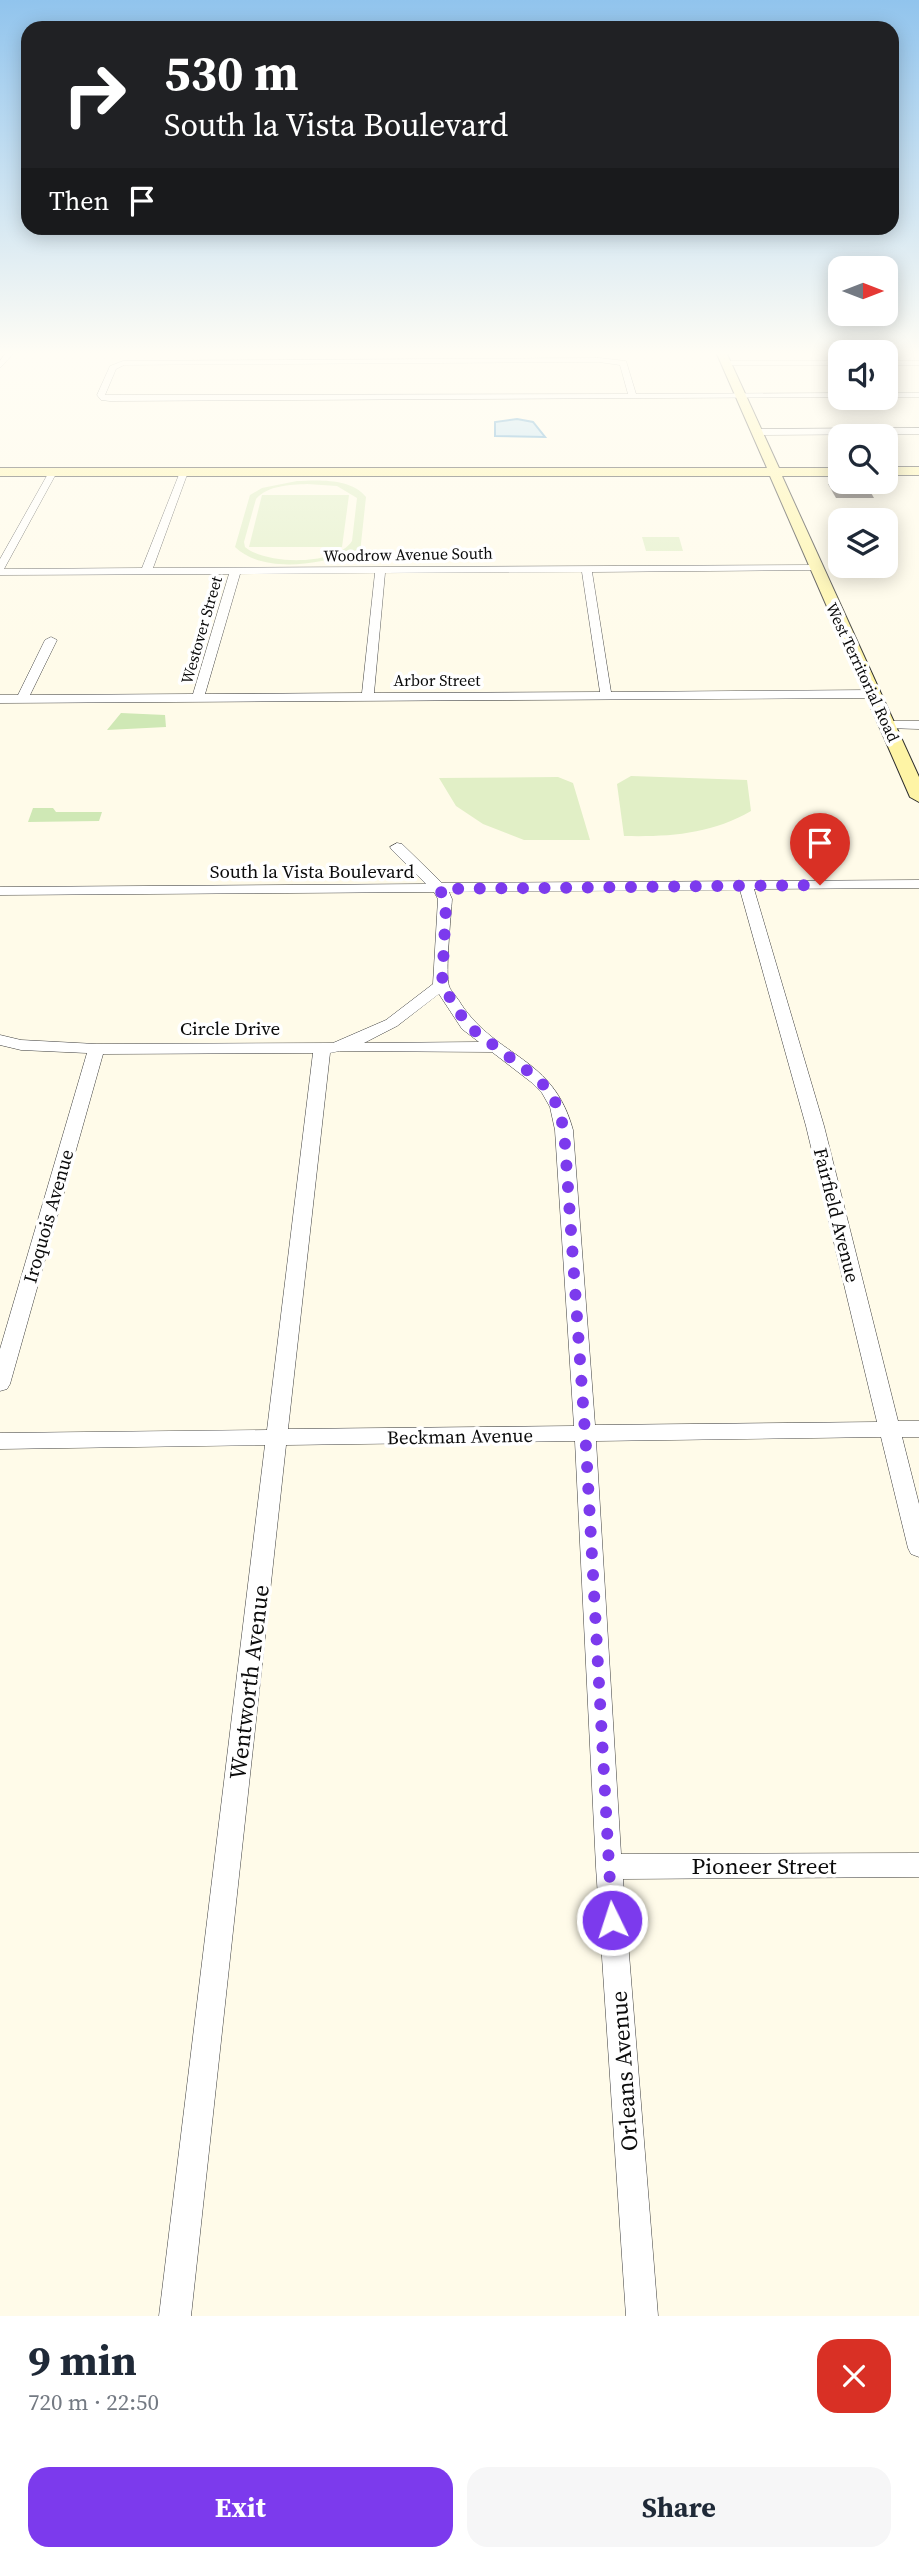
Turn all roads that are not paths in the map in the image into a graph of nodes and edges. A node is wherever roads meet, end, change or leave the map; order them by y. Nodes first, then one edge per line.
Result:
1 (770, 462) edge
2 (898, 471) edge
3 (919, 471) edge
4 (0, 472) edge
5 (53, 472) junction
6 (184, 472) junction
7 (774, 472) junction
8 (828, 472) edge
9 (586, 568) junction
10 (816, 568) junction
11 (0, 570) edge
12 (380, 570) junction
13 (146, 572) junction
14 (235, 572) junction
15 (51, 640) dead end
16 (874, 694) junction
17 (606, 695) junction
18 (368, 696) junction
19 (198, 698) junction
20 (0, 699) edge
21 (22, 699) junction
22 (888, 725) junction
23 (919, 725) edge
24 (919, 797) edge
25 (397, 847) dead end
26 (919, 884) edge
27 (748, 890) junction
28 (0, 891) edge
29 (442, 894) junction
30 (919, 894) edge
31 (0, 901) edge
32 (442, 985) junction
33 (0, 1040) edge
34 (496, 1047) junction
35 (328, 1048) junction
36 (96, 1049) junction
37 (0, 1384) edge
38 (890, 1429) junction
39 (919, 1429) edge
40 (585, 1434) junction
41 (277, 1438) junction
42 (0, 1441) edge
43 (919, 1548) edge
44 (919, 1865) edge
45 (609, 1867) junction
46 (175, 2316) edge
47 (642, 2316) edge

1 - 7 street, West Territorial Road
2 - 3 street
4 - 5 street
5 - 6 street
5 - 11 street
6 - 7 street
6 - 13 street
7 - 8 street
7 - 10 street, West Territorial Road
9 - 10 street, Woodrow Avenue South
9 - 12 street, Woodrow Avenue South
9 - 17 street
10 - 16 street, West Territorial Road
11 - 13 street, Woodrow Avenue South
12 - 14 street, Woodrow Avenue South
12 - 18 street
13 - 14 street, Woodrow Avenue South
14 - 19 street, Westover Street
15 - 21 street
16 - 17 street, Arbor Street
16 - 22 street, West Territorial Road
17 - 18 street, Arbor Street
18 - 19 street, Arbor Street
19 - 21 street, Arbor Street
20 - 21 street, Arbor Street
22 - 23 street
22 - 24 street, West Territorial Road
25 - 29 street
26 - 27 street, South la Vista Boulevard
27 - 29 street, South la Vista Boulevard
27 - 30 street, South la Vista Boulevard
27 - 38 street, Fairfield Avenue
28 - 29 street, South la Vista Boulevard
29 - 31 street, South la Vista Boulevard
29 - 32 street
32 - 34 street, Orleans Avenue
32 - 35 street, Circle Drive
33 - 36 street, Circle Drive
34 - 35 street
34 - 40 street, Orleans Avenue
35 - 36 street, Circle Drive
35 - 41 street, Wentworth Avenue
36 - 37 street, Iroquois Avenue
38 - 39 street, Beckman Avenue
38 - 40 street, Beckman Avenue
38 - 43 street, Fairfield Avenue
40 - 41 street, Beckman Avenue
40 - 45 street, Orleans Avenue
41 - 42 street, Beckman Avenue
41 - 46 street, Wentworth Avenue
44 - 45 street, Pioneer Street
45 - 47 street, Orleans Avenue

